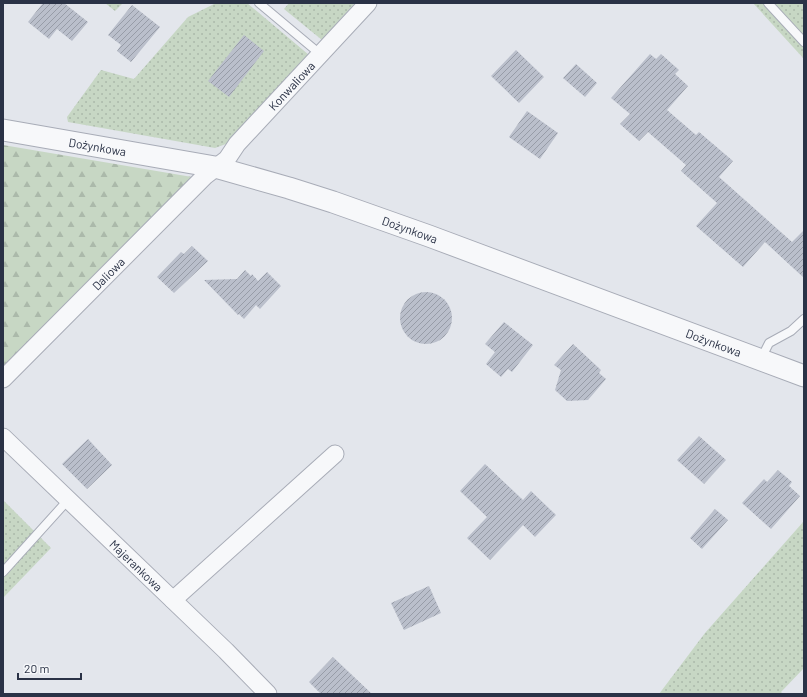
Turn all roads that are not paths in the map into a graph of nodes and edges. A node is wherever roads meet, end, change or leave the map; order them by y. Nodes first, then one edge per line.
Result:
1 (259, 3) edge
2 (368, 3) edge
3 (768, 3) edge
4 (804, 42) edge
5 (320, 54) junction
6 (3, 130) edge
7 (214, 167) junction
8 (804, 319) edge
9 (760, 360) junction
10 (804, 376) edge
11 (3, 379) edge
12 (3, 437) edge
13 (335, 454) dead end
14 (68, 500) junction
15 (3, 572) edge
16 (173, 600) junction
17 (268, 694) edge

1 - 5 lane
2 - 5 street, Konwaliowa
3 - 4 lane
5 - 7 street, Konwaliowa
6 - 7 street, Dożynkowa
7 - 9 street, Dożynkowa
7 - 11 street, Daliowa
8 - 9 lane
9 - 10 street, Dożynkowa
12 - 14 street, Majerankowa
13 - 16 street
14 - 15 lane
14 - 16 street, Majerankowa
16 - 17 street, Majerankowa

